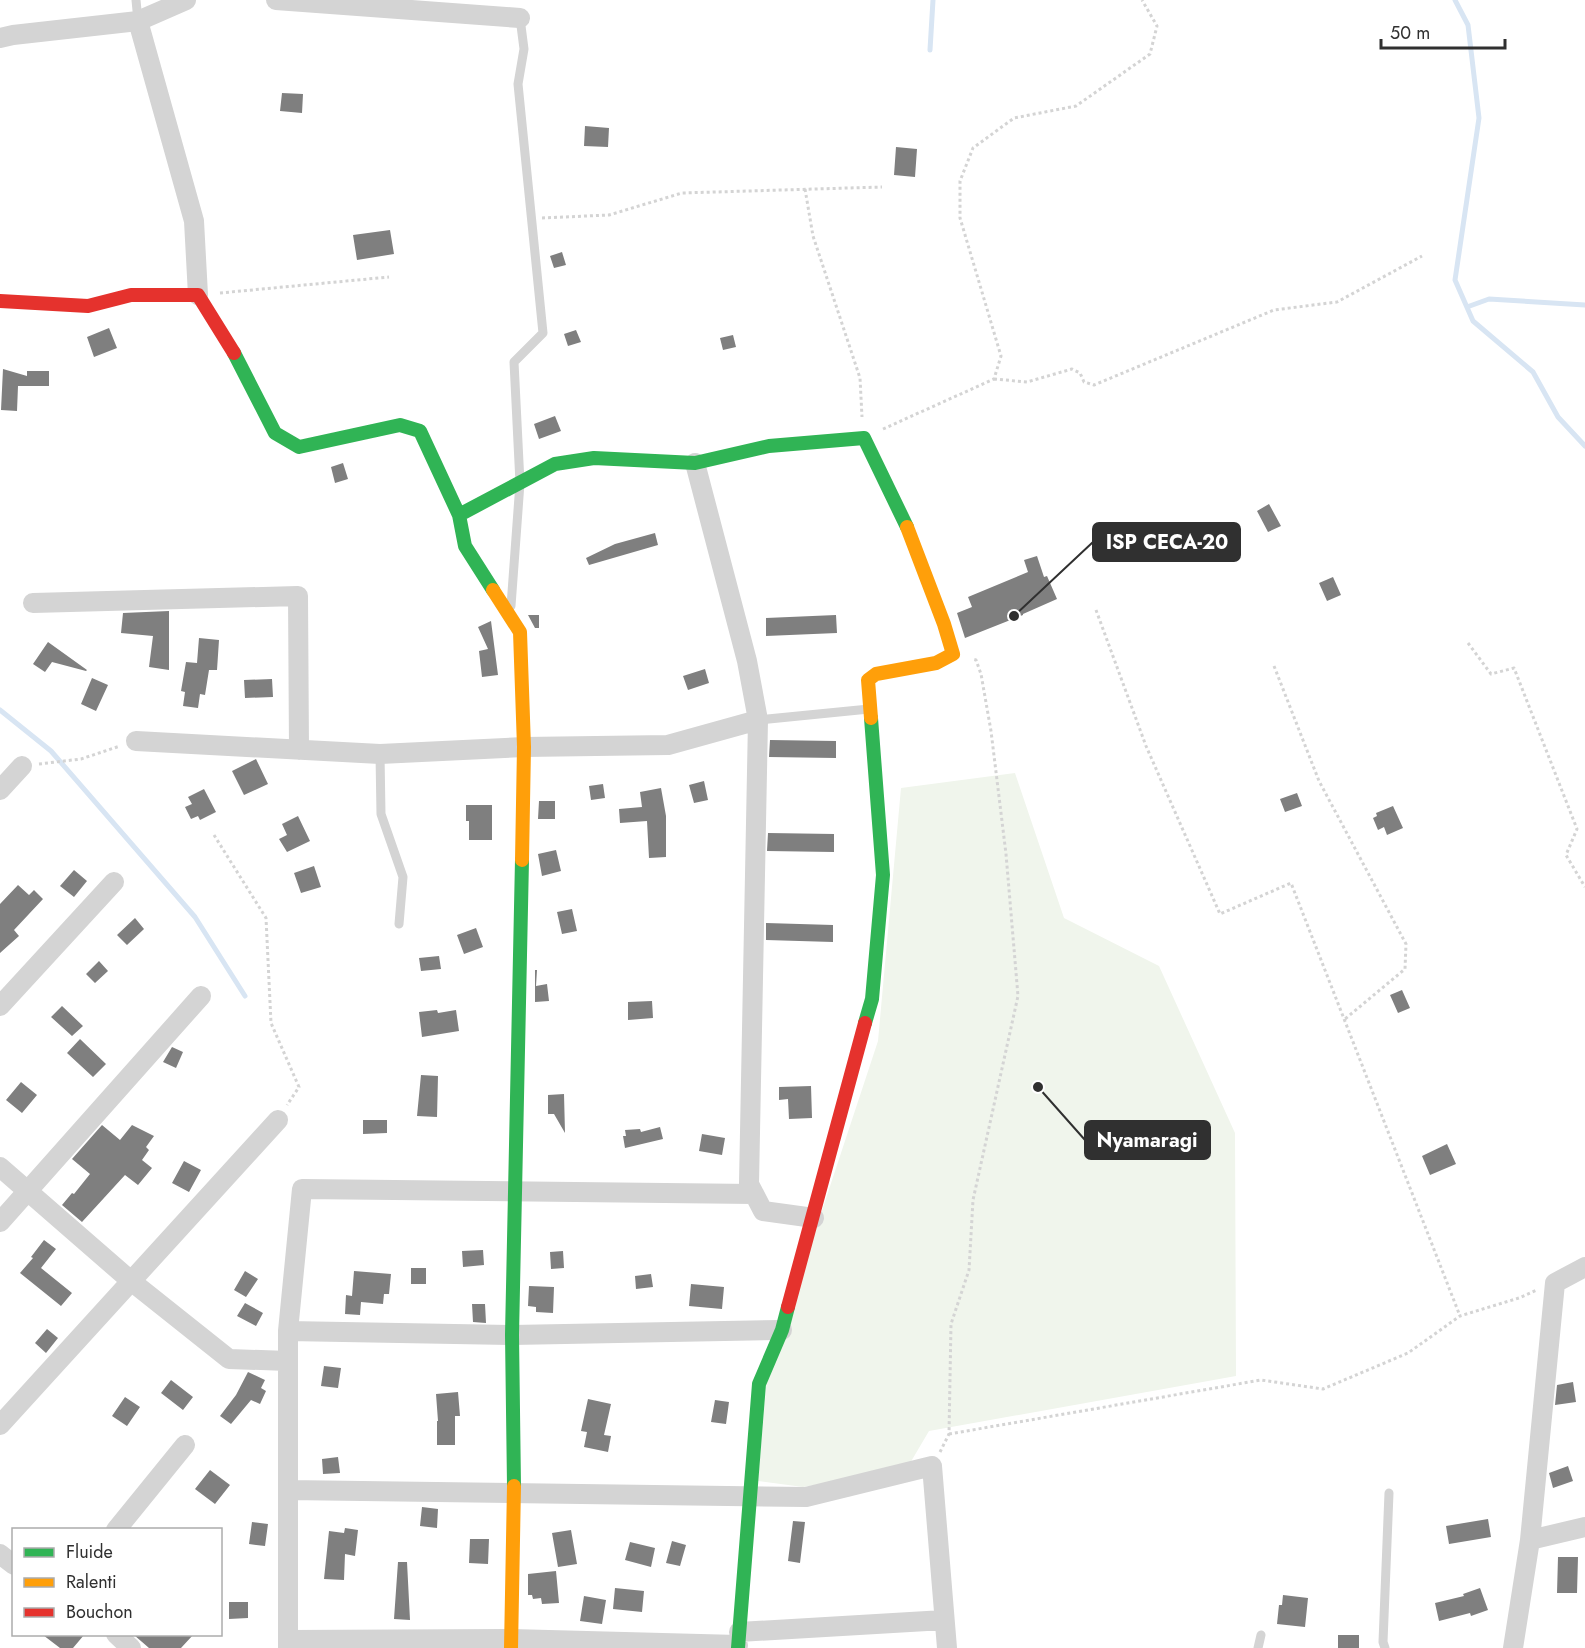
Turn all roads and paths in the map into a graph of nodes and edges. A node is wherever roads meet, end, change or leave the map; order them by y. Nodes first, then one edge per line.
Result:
1 (136, 0) edge
2 (186, 0) edge
3 (276, 0) edge
4 (1142, 0) edge
5 (520, 18) joint
6 (138, 21) junction
7 (0, 38) edge
8 (882, 188) dead end
9 (805, 189) junction
10 (531, 219) junction
11 (1422, 256) dead end
12 (389, 277) dead end
13 (198, 295) junction
14 (0, 301) edge
15 (994, 379) junction
16 (864, 438) junction
17 (695, 463) junction
18 (519, 483) junction
19 (459, 515) junction
20 (33, 603) dead end
21 (1096, 610) dead end
22 (511, 618) junction
23 (1468, 643) dead end
24 (953, 654) junction
25 (1274, 666) dead end
26 (870, 708) junction
27 (758, 720) junction
28 (136, 741) joint
29 (524, 747) junction
30 (299, 750) junction
31 (380, 754) junction
32 (22, 766) joint
33 (0, 790) edge
34 (214, 835) dead end
35 (114, 882) dead end
36 (1585, 887) edge
37 (399, 924) dead end
38 (201, 996) dead end
39 (0, 1006) edge
40 (1345, 1019) junction
41 (278, 1120) joint
42 (0, 1167) edge
43 (27, 1191) junction
44 (514, 1191) junction
45 (754, 1194) junction
46 (814, 1218) junction
47 (0, 1222) edge
48 (1585, 1267) edge
49 (131, 1281) junction
50 (1555, 1283) junction
51 (1460, 1316) junction
52 (288, 1330) junction
53 (782, 1330) junction
54 (512, 1335) junction
55 (288, 1362) junction
56 (0, 1425) edge
57 (950, 1434) junction
58 (185, 1445) dead end
59 (932, 1466) junction
60 (288, 1490) junction
61 (514, 1492) junction
62 (1389, 1493) dead end
63 (748, 1496) junction
64 (1585, 1527) edge
65 (118, 1528) edge
66 (1530, 1540) junction
67 (0, 1554) edge
68 (12, 1563) edge
69 (944, 1620) junction
70 (1261, 1635) dead end
71 (117, 1636) edge
72 (738, 1642) edge
73 (511, 1643) edge
74 (288, 1644) edge
75 (131, 1648) edge
76 (947, 1648) edge
77 (1258, 1648) edge
78 (1385, 1648) edge
79 (1513, 1648) edge

1 - 6 lane
2 - 6 street
3 - 5 street
4 - 15 path
5 - 10 lane
6 - 7 street
6 - 13 street
8 - 9 path
9 - 10 path
9 - 16 path
10 - 18 lane
11 - 15 path
12 - 13 path
13 - 14 street
13 - 19 street
15 - 16 path
16 - 17 street
16 - 24 street
17 - 18 street
17 - 27 street
18 - 19 street
18 - 22 lane
19 - 22 street
20 - 30 street
21 - 40 path
22 - 29 street
23 - 36 path
24 - 26 street
24 - 57 path
25 - 40 path
26 - 27 lane
26 - 46 street
27 - 29 street
27 - 45 street
28 - 30 street
28 - 32 path
29 - 31 street
29 - 44 street
30 - 31 street
31 - 37 lane
32 - 33 street
34 - 41 path
35 - 39 street
38 - 43 street
40 - 51 path
41 - 49 street
42 - 43 street
43 - 47 street
43 - 49 street
44 - 45 street
44 - 52 street
44 - 54 street
45 - 46 street
46 - 53 street
48 - 50 street
49 - 55 street
49 - 56 street
50 - 51 path
50 - 66 street
51 - 57 path
52 - 54 street
52 - 55 street
53 - 54 street
53 - 63 street
54 - 61 street
55 - 60 street
57 - 59 path
58 - 65 street
59 - 63 street
59 - 69 street
60 - 61 street
60 - 74 street
61 - 63 street
61 - 73 street
62 - 78 lane
63 - 72 street
64 - 66 street
66 - 79 street
67 - 68 street
69 - 72 street
69 - 76 street
70 - 77 lane
71 - 75 street
72 - 73 street
73 - 74 street

